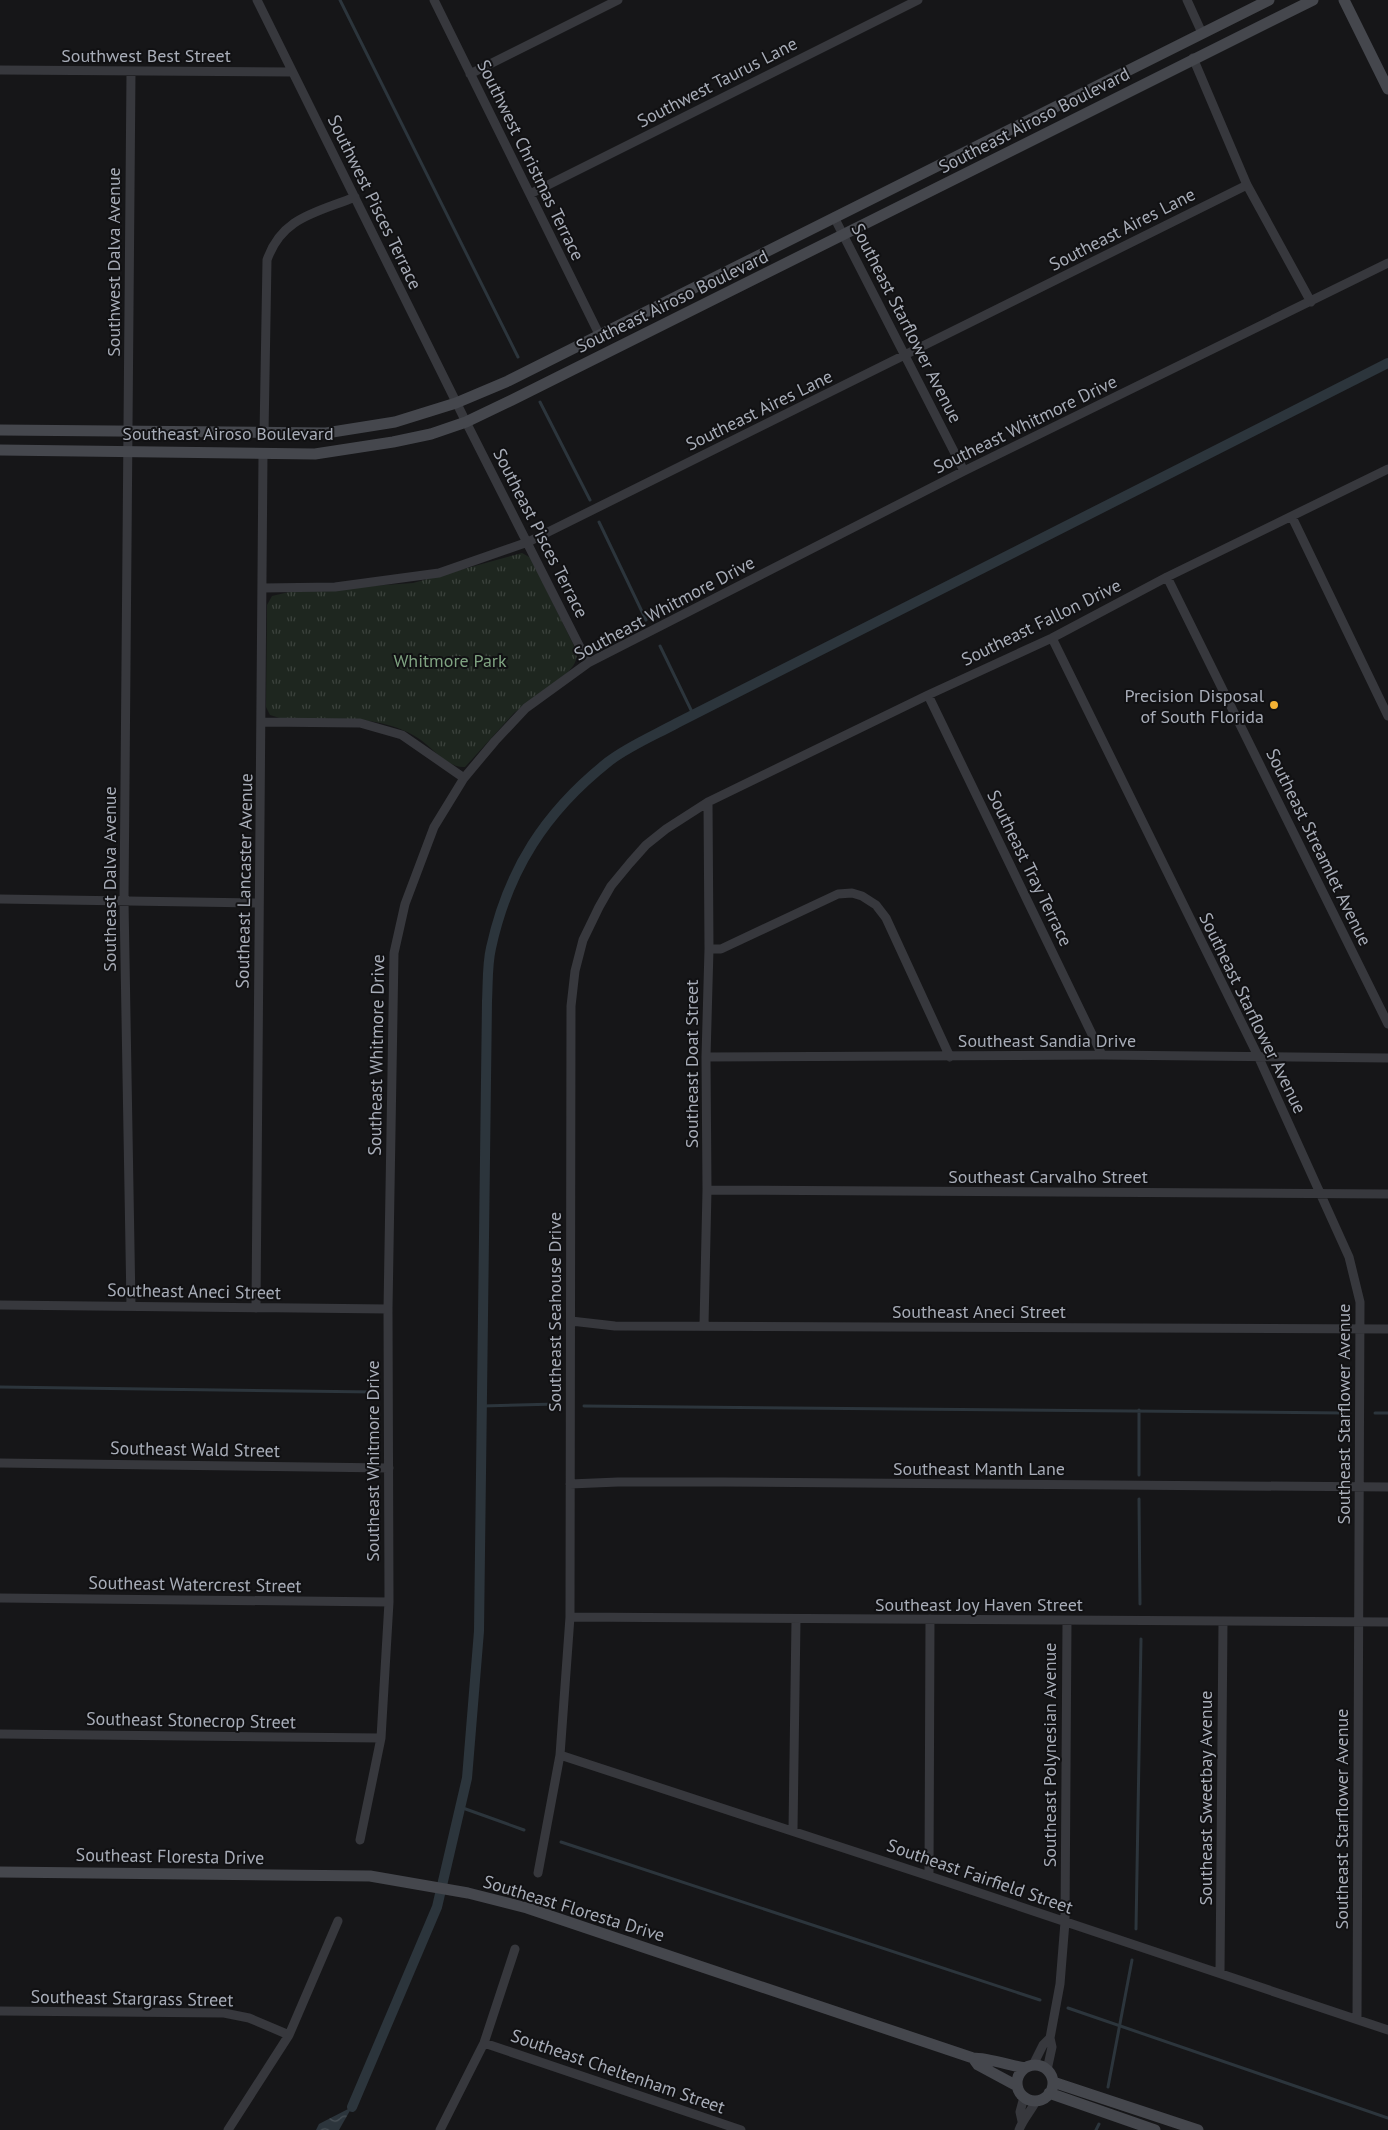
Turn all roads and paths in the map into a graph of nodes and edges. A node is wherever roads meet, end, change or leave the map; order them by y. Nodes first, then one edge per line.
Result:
1 (257, 0) edge
2 (434, 0) edge
3 (618, 0) edge
4 (918, 0) edge
5 (1187, 0) edge
6 (1269, 0) edge
7 (1313, 0) edge
8 (1344, 0) edge
9 (1202, 33) junction
10 (1193, 58) junction
11 (0, 70) edge
12 (131, 72) junction
13 (292, 72) junction
14 (470, 74) junction
15 (1388, 89) edge
16 (1247, 185) junction
17 (530, 194) junction
18 (355, 196) junction
19 (834, 216) junction
20 (844, 236) junction
21 (1388, 263) edge
22 (1311, 302) junction
23 (659, 304) junction
24 (668, 322) junction
25 (599, 334) junction
26 (906, 356) junction
27 (456, 403) junction
28 (465, 420) junction
29 (0, 430) edge
30 (128, 432) junction
31 (264, 434) junction
32 (0, 450) edge
33 (128, 452) junction
34 (264, 454) junction
35 (1388, 469) edge
36 (964, 471) junction
37 (1292, 517) junction
38 (528, 542) junction
39 (1167, 577) junction
40 (262, 588) junction
41 (1052, 638) junction
42 (588, 663) junction
43 (928, 694) junction
44 (1388, 716) edge
45 (263, 722) junction
46 (464, 778) junction
47 (708, 802) junction
48 (0, 899) edge
49 (124, 901) junction
50 (258, 903) junction
51 (709, 949) junction
52 (1388, 1024) edge
53 (1102, 1055) junction
54 (1258, 1056) junction
55 (706, 1057) junction
56 (950, 1057) junction
57 (1388, 1058) edge
58 (707, 1190) junction
59 (1319, 1194) junction
60 (1388, 1194) edge
61 (0, 1305) edge
62 (131, 1306) junction
63 (256, 1308) junction
64 (388, 1309) junction
65 (571, 1322) junction
66 (704, 1325) junction
67 (1362, 1329) junction
68 (1388, 1330) edge
69 (0, 1463) edge
70 (389, 1468) junction
71 (570, 1484) junction
72 (1361, 1487) junction
73 (1388, 1487) edge
74 (0, 1598) edge
75 (389, 1602) junction
76 (570, 1618) junction
77 (930, 1619) junction
78 (796, 1620) junction
79 (1067, 1621) junction
80 (1223, 1622) junction
81 (1358, 1622) junction
82 (1388, 1622) edge
83 (0, 1734) edge
84 (381, 1738) junction
85 (560, 1755) junction
86 (793, 1830) junction
87 (360, 1840) dead end
88 (0, 1872) edge
89 (538, 1874) dead end
90 (929, 1876) junction
91 (338, 1921) dead end
92 (1064, 1922) junction
93 (515, 1948) dead end
94 (1220, 1973) junction
95 (0, 2011) edge
96 (1357, 2019) junction
97 (1388, 2030) edge
98 (289, 2035) junction
99 (1050, 2038) junction
100 (484, 2042) junction
101 (973, 2058) junction
102 (1029, 2066) junction
103 (1047, 2070) junction
104 (1017, 2086) junction
105 (1051, 2088) junction
106 (1024, 2097) junction
107 (1036, 2101) junction
108 (1022, 2121) junction
109 (228, 2130) edge
110 (440, 2130) edge
111 (741, 2130) edge
112 (1019, 2130) edge
113 (1155, 2130) edge
114 (1198, 2130) edge

1 - 13 street, Southwest Pisces Terrace
2 - 14 street, Southwest Christmas Terrace
3 - 14 street
4 - 17 street, Southwest Taurus Lane
5 - 9 street
6 - 9 main road, Southeast Airoso Boulevard
7 - 10 main road, Southeast Airoso Boulevard
8 - 15 main road
9 - 19 main road, Southeast Airoso Boulevard
10 - 16 street
10 - 20 main road, Southeast Airoso Boulevard
11 - 12 street, Southwest Best Street
12 - 13 street, Southwest Best Street
12 - 30 street, Southwest Dalva Avenue
13 - 18 street, Southwest Pisces Terrace
14 - 17 street, Southwest Christmas Terrace
16 - 22 street
16 - 26 street, Southeast Aires Lane
17 - 25 street, Southwest Christmas Terrace
18 - 27 street, Southwest Pisces Terrace
18 - 31 street
19 - 20 street, Southeast Starflower Avenue
19 - 23 main road, Southeast Airoso Boulevard
20 - 24 main road, Southeast Airoso Boulevard
20 - 26 street, Southeast Starflower Avenue
21 - 22 street, Southeast Whitmore Drive
22 - 36 street, Southeast Whitmore Drive
23 - 24 main road
23 - 25 main road, Southeast Airoso Boulevard
24 - 28 main road, Southeast Airoso Boulevard
25 - 27 main road, Southeast Airoso Boulevard
26 - 36 street, Southeast Starflower Avenue
26 - 38 street, Southeast Aires Lane
27 - 28 street, Southwest Pisces Terrace
27 - 31 main road, Southeast Airoso Boulevard
28 - 34 main road, Southeast Airoso Boulevard
28 - 38 street, Southeast Pisces Terrace
29 - 30 main road, Southeast Airoso Boulevard
30 - 31 main road, Southeast Airoso Boulevard
30 - 33 street, Southwest Dalva Avenue
32 - 33 main road, Southeast Airoso Boulevard
33 - 34 main road, Southeast Airoso Boulevard
33 - 49 street, Southeast Dalva Avenue
34 - 40 street, Southeast Lancaster Avenue
35 - 37 street, Southeast Fallon Drive
36 - 42 street, Southeast Whitmore Drive
37 - 39 street, Southeast Fallon Drive
37 - 44 street
38 - 40 street, Southeast Aires Lane
38 - 42 street, Southeast Pisces Terrace
39 - 41 street, Southeast Fallon Drive
39 - 52 street, Southeast Streamlet Avenue
40 - 45 street, Southeast Lancaster Avenue
41 - 43 street, Southeast Fallon Drive
41 - 54 street, Southeast Starflower Avenue
42 - 46 street, Southeast Whitmore Drive
43 - 47 street, Southeast Fallon Drive
43 - 53 street, Southeast Tray Terrace
45 - 46 street
45 - 50 street, Southeast Lancaster Avenue
46 - 64 street, Southeast Whitmore Drive
47 - 51 street, Southeast Doat Street
47 - 65 street, Southeast Seahouse Drive
48 - 49 street
49 - 50 street
49 - 62 street, Southeast Dalva Avenue
50 - 63 street, Southeast Lancaster Avenue
51 - 55 street, Southeast Doat Street
51 - 56 street
53 - 54 street, Southeast Sandia Drive
53 - 56 street, Southeast Sandia Drive
54 - 57 street, Southeast Sandia Drive
54 - 59 street, Southeast Starflower Avenue
55 - 56 street, Southeast Sandia Drive
55 - 58 street, Southeast Doat Street
58 - 59 street, Southeast Carvalho Street
58 - 66 street, Southeast Doat Street
59 - 60 street, Southeast Carvalho Street
59 - 67 street, Southeast Starflower Avenue
61 - 62 street, Southeast Aneci Street
62 - 63 street, Southeast Aneci Street
63 - 64 street, Southeast Aneci Street
64 - 70 street, Southeast Whitmore Drive
65 - 66 street, Southeast Aneci Street
65 - 71 street, Southeast Seahouse Drive
66 - 67 street, Southeast Aneci Street
67 - 68 street, Southeast Aneci Street
67 - 72 street, Southeast Starflower Avenue
69 - 70 street, Southeast Wald Street
70 - 75 street, Southeast Whitmore Drive
71 - 72 street, Southeast Manth Lane
71 - 76 street, Southeast Seahouse Drive
72 - 73 street, Southeast Manth Lane
72 - 81 street, Southeast Starflower Avenue
74 - 75 street, Southeast Watercrest Street
75 - 84 street, Southeast Whitmore Drive
76 - 78 street, Southeast Joy Haven Street
76 - 85 street, Southeast Seahouse Drive
77 - 78 street, Southeast Joy Haven Street
77 - 79 street, Southeast Joy Haven Street
77 - 90 street
78 - 86 street
79 - 80 street, Southeast Joy Haven Street
79 - 92 street, Southeast Polynesian Avenue
80 - 81 street, Southeast Joy Haven Street
80 - 94 street, Southeast Sweetbay Avenue
81 - 82 street, Southeast Joy Haven Street
81 - 96 street, Southeast Starflower Avenue
83 - 84 street, Southeast Stonecrop Street
84 - 87 street, Southeast Whitmore Drive
85 - 86 street, Southeast Fairfield Street
85 - 89 street, Southeast Seahouse Drive
86 - 90 street, Southeast Fairfield Street
88 - 101 main road, Southeast Floresta Drive
90 - 92 street, Southeast Fairfield Street
91 - 98 street
92 - 94 street, Southeast Fairfield Street
92 - 99 street, Southeast Polynesian Avenue
93 - 100 street
94 - 96 street, Southeast Fairfield Street
95 - 98 street, Southeast Stargrass Street
96 - 97 street, Southeast Fairfield Street
98 - 109 street
99 - 102 street, Southeast Polynesian Avenue
99 - 103 street, Southeast Polynesian Avenue
100 - 110 street
100 - 111 street, Southeast Cheltenham Street
101 - 102 main road, Southeast Floresta Drive
101 - 104 main road, Southeast Floresta Drive
102 - 103 main road
102 - 104 main road
103 - 105 main road
104 - 106 main road
105 - 107 main road
105 - 113 main road
105 - 114 main road
106 - 107 main road
106 - 108 street
107 - 108 street
108 - 112 street

